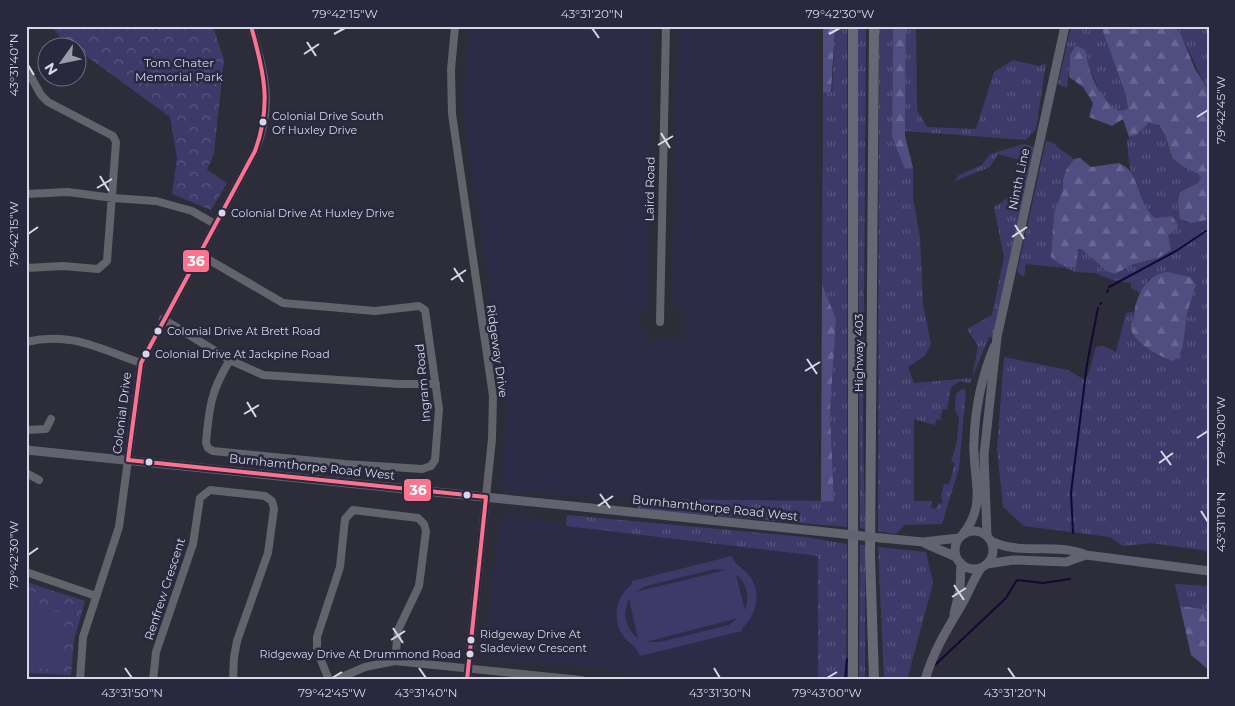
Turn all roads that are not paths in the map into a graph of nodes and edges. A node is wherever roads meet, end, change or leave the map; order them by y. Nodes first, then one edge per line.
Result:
1 (251, 26) edge
2 (455, 26) edge
3 (666, 26) edge
4 (853, 26) edge
5 (874, 26) edge
6 (1065, 26) edge
7 (26, 68) edge
8 (26, 194) edge
9 (113, 198) junction
10 (215, 224) junction
11 (199, 254) junction
12 (26, 268) edge
13 (163, 319) junction
14 (660, 322) dead end
15 (997, 337) junction
16 (26, 342) edge
17 (230, 360) junction
18 (141, 363) junction
19 (436, 384) junction
20 (51, 419) dead end
21 (26, 430) edge
22 (26, 450) edge
23 (128, 460) junction
24 (26, 473) edge
25 (40, 480) dead end
26 (486, 497) junction
27 (961, 536) junction
28 (990, 538) junction
29 (923, 542) junction
30 (1086, 555) junction
31 (959, 561) junction
32 (984, 566) junction
33 (1209, 571) edge
34 (26, 572) edge
35 (96, 596) junction
36 (953, 617) junction
37 (395, 661) junction
38 (873, 661) junction
39 (468, 668) junction
40 (80, 680) edge
41 (154, 680) edge
42 (233, 680) edge
43 (328, 680) edge
44 (335, 680) edge
45 (467, 680) edge
46 (581, 680) edge
47 (853, 680) edge
48 (868, 680) edge
49 (874, 680) edge
50 (925, 680) edge

1 - 10 street, Colonial Drive
2 - 26 street, Ridgeway Drive
3 - 14 street, Laird Road
4 - 47 highway, Highway 403
5 - 38 highway, Highway 403
6 - 15 main road, Ninth Line
7 - 9 street
8 - 9 street
9 - 10 street
9 - 12 street
10 - 11 street, Colonial Drive
11 - 13 street, Colonial Drive
11 - 19 street, Ingram Road
13 - 17 street
13 - 18 street, Colonial Drive
15 - 27 main road, Ninth Line
15 - 28 main road, Ninth Line
16 - 18 street
17 - 19 street
17 - 19 street, Ingram Road
18 - 23 street, Colonial Drive
20 - 21 street
22 - 23 main road, Burnhamthorpe Road West
23 - 26 main road, Burnhamthorpe Road West
23 - 35 street, Colonial Drive
24 - 25 street
26 - 29 main road, Burnhamthorpe Road West, bridge
26 - 39 street, Ridgeway Drive
27 - 28 main road
27 - 29 main road, Burnhamthorpe Road West
27 - 31 main road
28 - 30 main road
28 - 32 main road
29 - 31 main road, Burnhamthorpe Road West
30 - 32 main road
30 - 33 main road
31 - 32 main road
31 - 36 main road
32 - 36 main road
34 - 35 street
35 - 40 street, Colonial Drive
36 - 50 main road
37 - 39 street
37 - 43 street
37 - 44 street
38 - 48 highway
38 - 49 highway, Highway 403
39 - 45 street, Ridgeway Drive
39 - 46 street
41 - 42 street, Renfrew Crescent

